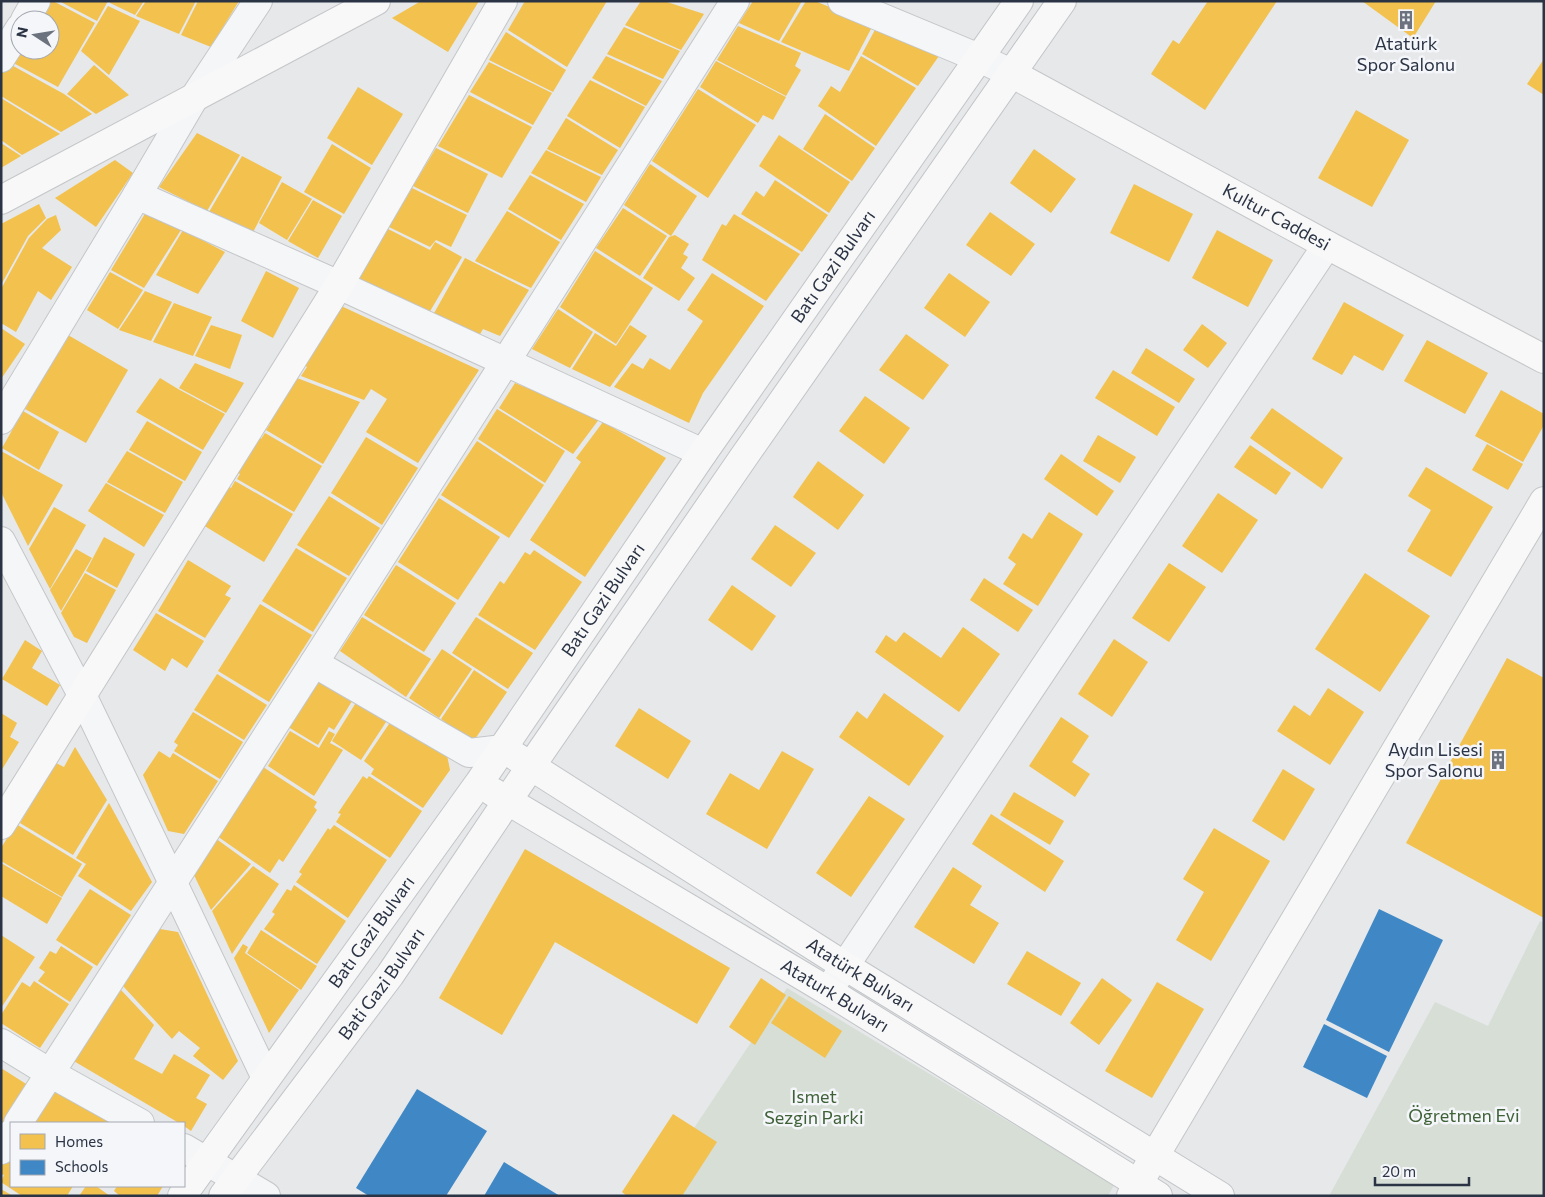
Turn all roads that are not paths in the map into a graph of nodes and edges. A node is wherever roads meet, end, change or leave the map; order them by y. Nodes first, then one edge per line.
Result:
1 (258, 1) edge
2 (376, 1) edge
3 (503, 1) edge
4 (735, 1) edge
5 (842, 1) edge
6 (1019, 1) edge
7 (1062, 1) edge
8 (10, 44) edge
9 (1, 58) edge
10 (979, 58) junction
11 (1011, 73) junction
12 (194, 98) junction
13 (137, 195) junction
14 (1, 200) edge
15 (1327, 245) junction
16 (340, 285) junction
17 (1544, 359) edge
18 (505, 362) junction
19 (1, 420) edge
20 (703, 453) junction
21 (1544, 501) edge
22 (1, 541) edge
23 (314, 663) junction
24 (82, 695) junction
25 (503, 749) junction
26 (468, 753) junction
27 (531, 766) junction
28 (479, 783) junction
29 (507, 801) junction
30 (4, 814) edge
31 (173, 883) junction
32 (845, 966) junction
33 (828, 991) junction
34 (1, 1043) edge
35 (50, 1073) junction
36 (266, 1078) junction
37 (19, 1122) edge
38 (138, 1122) edge
39 (10, 1136) edge
40 (1, 1150) edge
41 (195, 1154) edge
42 (1154, 1155) junction
43 (185, 1186) edge
44 (230, 1187) edge
45 (1143, 1192) edge
46 (266, 1196) edge
47 (1220, 1196) edge

1 - 12 street
2 - 12 main road
3 - 16 main road
4 - 18 street
5 - 10 street
6 - 10 main road, Batı Gazi Bulvarı
7 - 11 main road, Batı Gazi Bulvarı
8 - 9 street
10 - 11 street
10 - 20 main road, Batı Gazi Bulvarı
11 - 15 main road, Kultur Caddesi
11 - 27 main road, Batı Gazi Bulvarı
12 - 13 street
12 - 14 main road
13 - 16 street
13 - 19 street
15 - 17 main road, Kultur Caddesi
15 - 32 street
16 - 18 street
16 - 24 main road
18 - 20 street
18 - 23 street
20 - 25 main road, Batı Gazi Bulvarı
21 - 42 main road
22 - 24 street
23 - 26 street
23 - 31 street
24 - 30 main road
24 - 31 street
25 - 26 street
25 - 27 main road, Atatürk Bulvarı
25 - 28 main road, Batı Gazi Bulvarı
26 - 28 street
27 - 29 main road, Bati Gazi Bulvarı
27 - 32 main road, Atatürk Bulvarı
28 - 29 main road, Ataturk Bulvarı
28 - 36 main road, Batı Gazi Bulvarı
29 - 33 main road, Ataturk Bulvarı
29 - 44 main road, Bati Gazi Bulvarı
31 - 35 street
31 - 36 street
32 - 33 street
32 - 42 main road, Atatürk Bulvarı
33 - 45 main road, Ataturk Bulvarı
34 - 35 street
35 - 37 street
35 - 38 street
36 - 41 main road, Batı Gazi Bulvarı
39 - 40 street
41 - 43 main road, Batı Gazi Bulvarı
41 - 44 street
42 - 45 main road
42 - 47 main road, Atatürk Bulvarı
44 - 46 street

